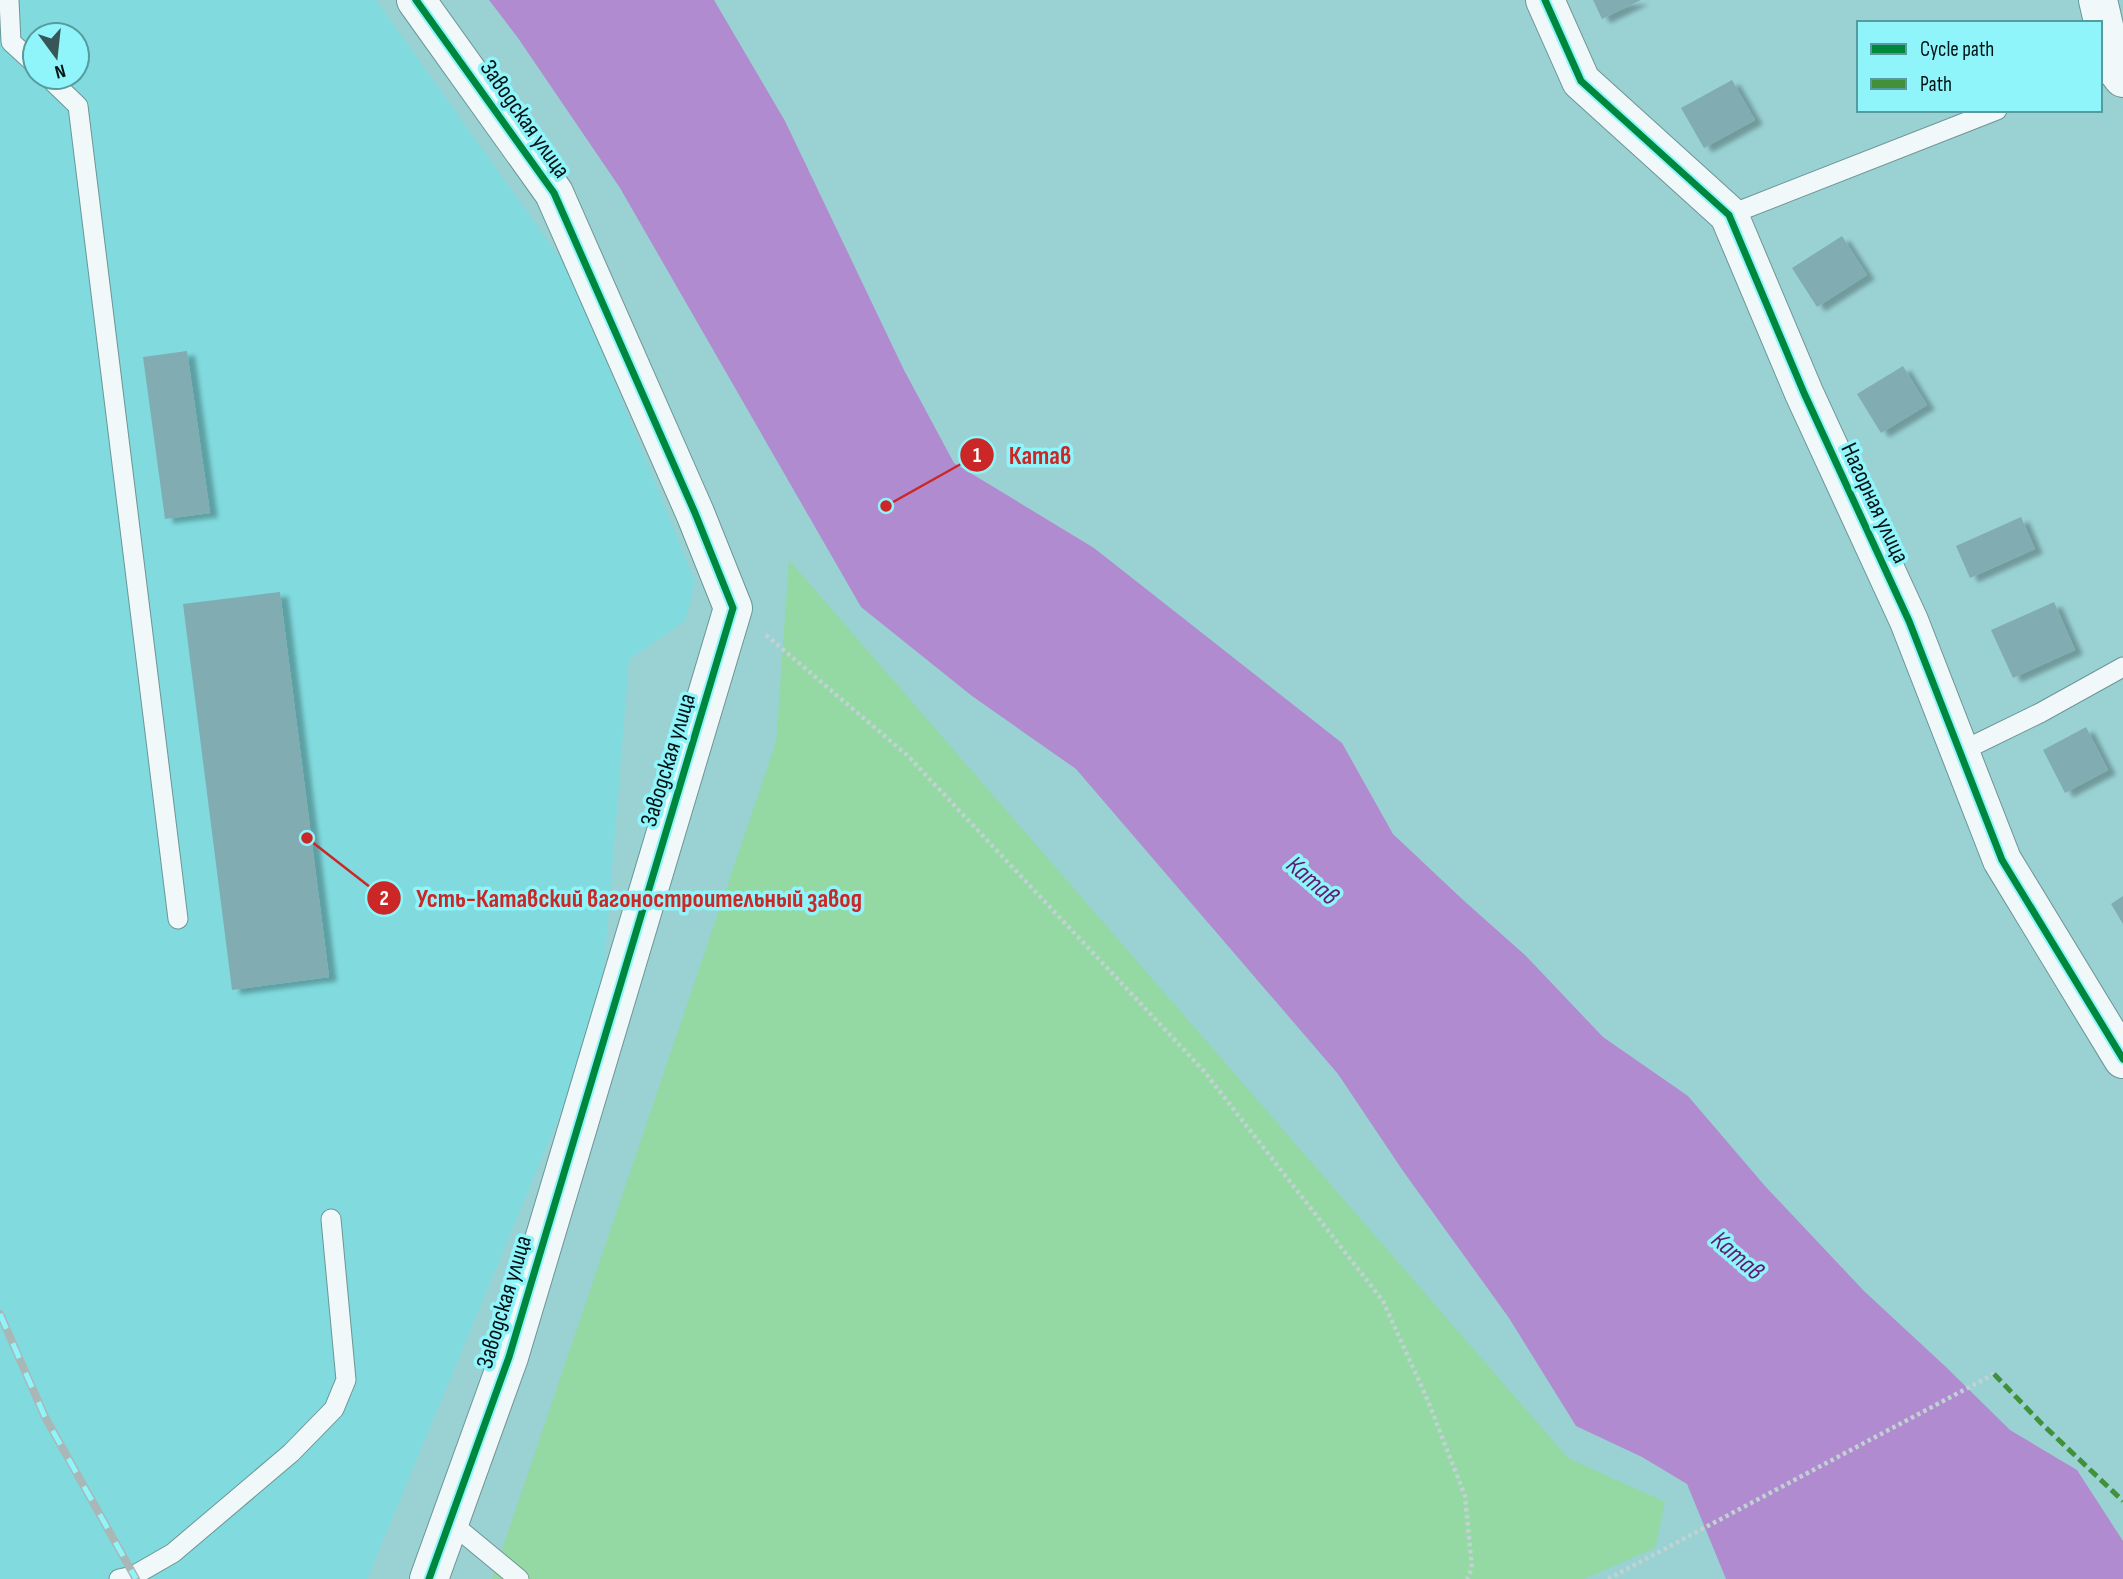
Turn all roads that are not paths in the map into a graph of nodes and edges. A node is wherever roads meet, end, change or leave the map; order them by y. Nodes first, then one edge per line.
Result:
1 (9, 0) edge
2 (416, 0) edge
3 (1545, 0) edge
4 (2098, 0) edge
5 (21, 51) edge
6 (2112, 71) edge
7 (62, 91) edge
8 (1992, 112) edge
9 (1729, 215) junction
10 (2123, 667) edge
11 (1960, 752) junction
12 (178, 919) dead end
13 (2123, 1059) edge
14 (331, 1219) dead end
15 (450, 1522) junction
16 (119, 1579) edge
17 (429, 1579) edge
18 (519, 1579) edge

1 - 5 lane
2 - 15 street, Заводская улица
3 - 9 street, Нагорная улица
4 - 6 street
7 - 12 lane
8 - 9 lane
9 - 11 street, Нагорная улица
10 - 11 lane
11 - 13 street, Нагорная улица
14 - 16 lane
15 - 17 street, Заводская улица
15 - 18 lane

